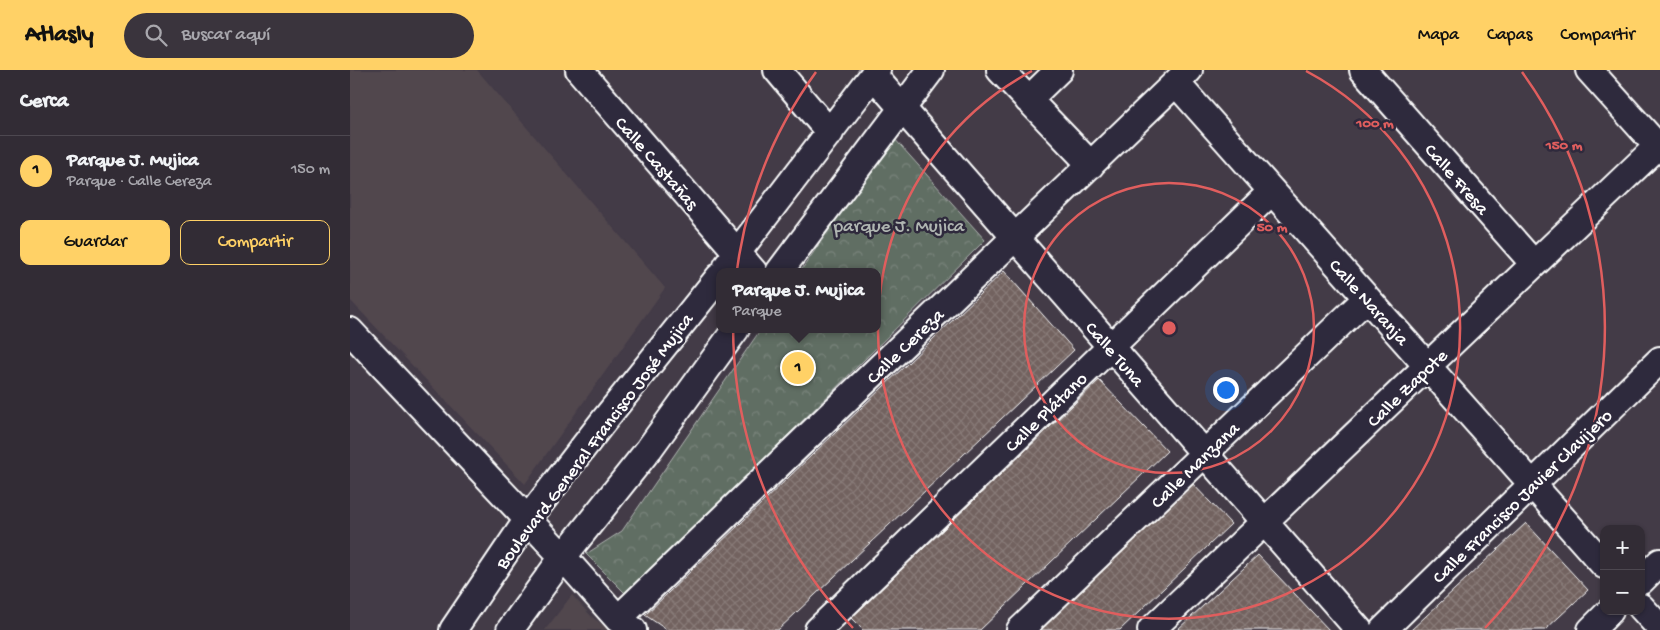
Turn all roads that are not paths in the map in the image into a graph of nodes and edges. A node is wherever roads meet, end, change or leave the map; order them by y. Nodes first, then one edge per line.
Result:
1 (579, 70) edge
2 (777, 70) edge
3 (931, 70) edge
4 (1000, 70) edge
5 (1059, 70) edge
6 (1363, 70) edge
7 (1589, 70) edge
8 (874, 73) edge
9 (1183, 77) edge
10 (1028, 100) junction
11 (902, 108) junction
12 (830, 133) junction
13 (1659, 147) edge
14 (1091, 165) junction
15 (1272, 191) junction
16 (1015, 238) junction
17 (1534, 264) junction
18 (738, 266) edge
19 (781, 268) edge
20 (716, 280) edge
21 (1367, 298) junction
22 (350, 331) edge
23 (733, 333) edge
24 (1111, 348) junction
25 (1660, 360) edge
26 (1427, 366) junction
27 (1205, 454) junction
28 (1533, 484) junction
29 (528, 519) junction
30 (1265, 522) junction
31 (563, 556) junction
32 (1600, 559) edge
33 (1660, 562) edge
34 (1645, 577) edge
35 (1645, 611) edge
36 (1606, 615) edge
37 (626, 625) edge
38 (1660, 628) edge
39 (453, 630) edge
40 (510, 630) edge
41 (818, 630) edge
42 (1020, 630) edge
43 (1151, 630) edge
44 (1359, 630) edge
45 (1382, 630) edge
46 (1591, 630) edge

1 - 18 street, Calle Castañas
2 - 12 street
3 - 11 street
4 - 10 street
5 - 10 street
6 - 17 street, Calle Fresa
7 - 13 street
8 - 11 street, Calle Tuna
8 - 12 street
9 - 14 street, Calle Cereza
9 - 15 street, Calle Naranja
10 - 14 street
11 - 16 street, Calle Tuna
11 - 19 street
12 - 18 street
13 - 17 street, Calle Zapote
14 - 16 street, Calle Cereza
15 - 21 street, Calle Naranja
15 - 24 street, Calle Plátano
16 - 24 street, Calle Tuna
16 - 37 street, Calle Cereza
17 - 26 street, Calle Zapote
20 - 29 street, Boulevard General Francisco José Mujica
21 - 26 street, Calle Naranja
21 - 27 street, Calle Manzana
22 - 29 street
23 - 31 street
24 - 27 street, Calle Tuna
24 - 41 street, Calle Plátano
25 - 28 street, Calle Francisco Javier Clavijero
26 - 28 street, Calle Naranja
26 - 30 street, Calle Zapote
27 - 30 street, Calle Tuna
27 - 42 street, Calle Manzana
28 - 32 street, Calle Naranja
28 - 45 street, Calle Francisco Javier Clavijero
29 - 31 street
29 - 39 street, Boulevard General Francisco José Mujica
30 - 43 street, Calle Zapote
30 - 44 street, Calle Tuna
31 - 37 street
31 - 40 street
33 - 34 street
35 - 38 street
36 - 46 street

